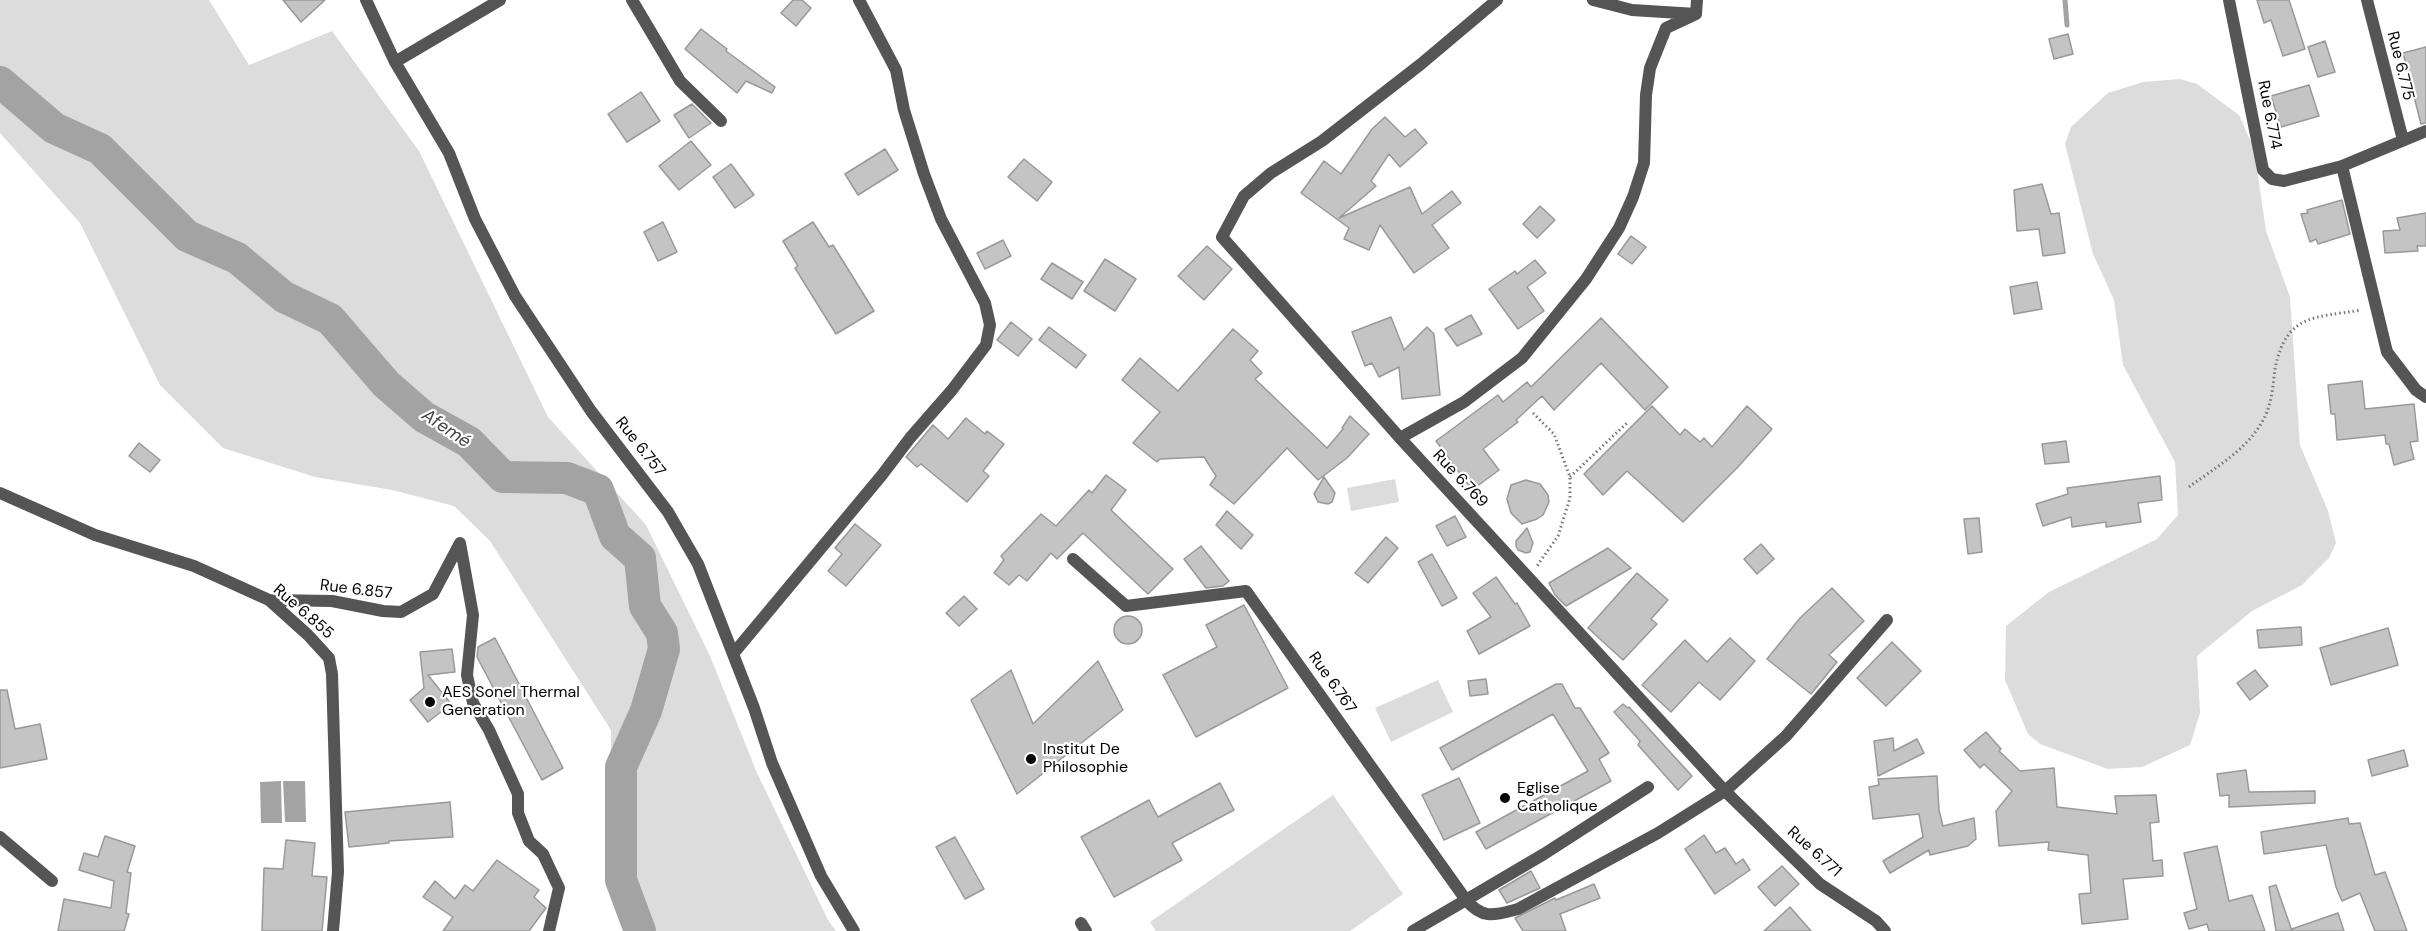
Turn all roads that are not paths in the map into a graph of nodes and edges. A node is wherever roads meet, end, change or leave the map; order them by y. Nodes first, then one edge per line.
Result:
1 (366, 0) edge
2 (500, 0) edge
3 (632, 0) edge
4 (859, 0) edge
5 (1497, 0) edge
6 (1593, 0) edge
7 (1697, 0) edge
8 (2229, 0) edge
9 (2367, 0) edge
10 (1696, 14) junction
11 (395, 62) junction
12 (721, 121) dead end
13 (2426, 131) edge
14 (2403, 140) junction
15 (2342, 166) junction
16 (2426, 397) edge
17 (1400, 438) junction
18 (0, 493) edge
19 (1073, 559) dead end
20 (268, 600) junction
21 (1887, 620) dead end
22 (734, 654) junction
23 (1648, 787) dead end
24 (1725, 791) junction
25 (0, 837) edge
26 (52, 881) dead end
27 (1466, 900) junction
28 (333, 931) edge
29 (549, 931) edge
30 (854, 931) edge
31 (1413, 931) edge
32 (1885, 931) edge

1 - 11 street, Rue 6.757
2 - 11 street
3 - 12 street
4 - 22 street
5 - 17 street, Rue 6.769
6 - 10 street
7 - 10 street
8 - 15 street, Rue 6.774
9 - 14 street, Rue 6.775
10 - 17 street
11 - 22 street, Rue 6.757
13 - 14 street, Rue 6.774
14 - 15 street, Rue 6.774
15 - 16 street
17 - 24 street, Rue 6.769
18 - 20 street, Rue 6.855
19 - 27 street, Rue 6.767
20 - 28 street, Rue 6.855
20 - 29 street, Rue 6.857
21 - 24 street
22 - 30 street, Rue 6.757
23 - 27 street
24 - 27 street
24 - 32 street, Rue 6.771
25 - 26 street
27 - 31 street

